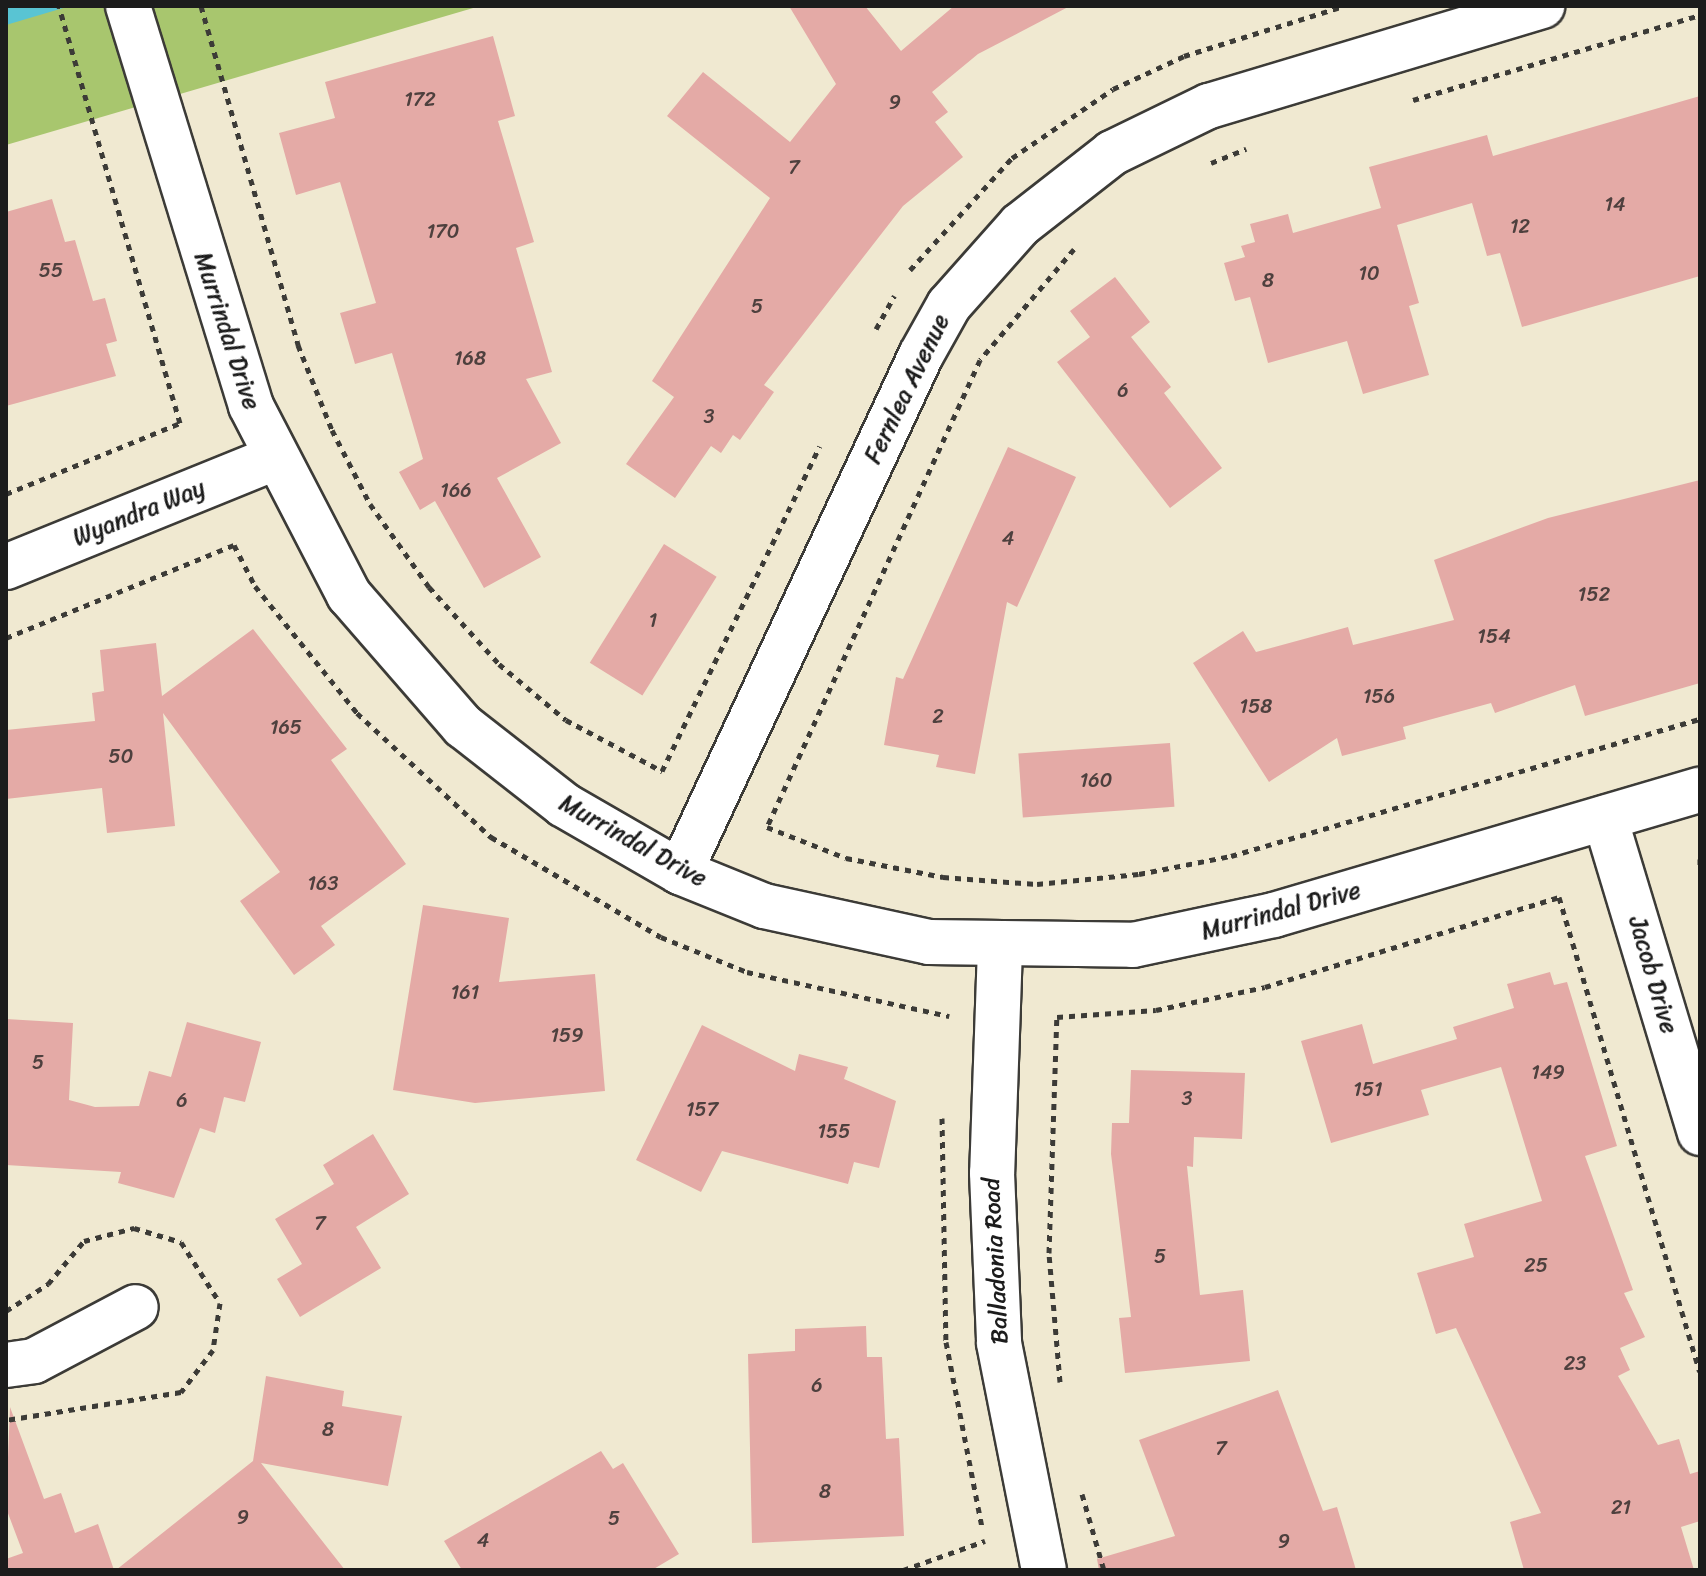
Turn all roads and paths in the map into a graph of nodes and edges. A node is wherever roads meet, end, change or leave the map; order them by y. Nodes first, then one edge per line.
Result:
1 (59, 6) edge
2 (201, 6) edge
3 (1542, 6) edge
4 (128, 8) edge
5 (1700, 15) edge
6 (1403, 102) dead end
7 (1258, 145) dead end
8 (1198, 168) dead end
9 (1080, 243) dead end
10 (272, 459) junction
11 (6, 494) edge
12 (234, 545) dead end
13 (6, 567) edge
14 (6, 638) edge
15 (1700, 719) edge
16 (662, 771) dead end
17 (1700, 790) edge
18 (1605, 818) junction
19 (1700, 859) edge
20 (1700, 867) edge
21 (680, 872) junction
22 (1000, 948) junction
23 (1700, 1133) edge
24 (136, 1307) dead end
25 (6, 1365) edge
26 (1700, 1372) edge
27 (1061, 1393) dead end
28 (1078, 1478) dead end
29 (986, 1545) dead end
30 (903, 1570) edge
31 (1044, 1570) edge
32 (1104, 1570) edge

1 - 11 path
2 - 16 path
3 - 21 street, Fernlea Avenue
4 - 10 street, Murrindal Drive
5 - 6 path
7 - 8 path
9 - 15 path
10 - 13 street, Wyandra Way
10 - 21 street, Murrindal Drive
12 - 14 path
17 - 18 street, Murrindal Drive
18 - 22 street, Murrindal Drive
18 - 23 street, Jacob Drive
19 - 20 path
21 - 22 street, Murrindal Drive
22 - 31 street, Balladonia Road
24 - 25 street
26 - 27 path
28 - 32 path
29 - 30 path

